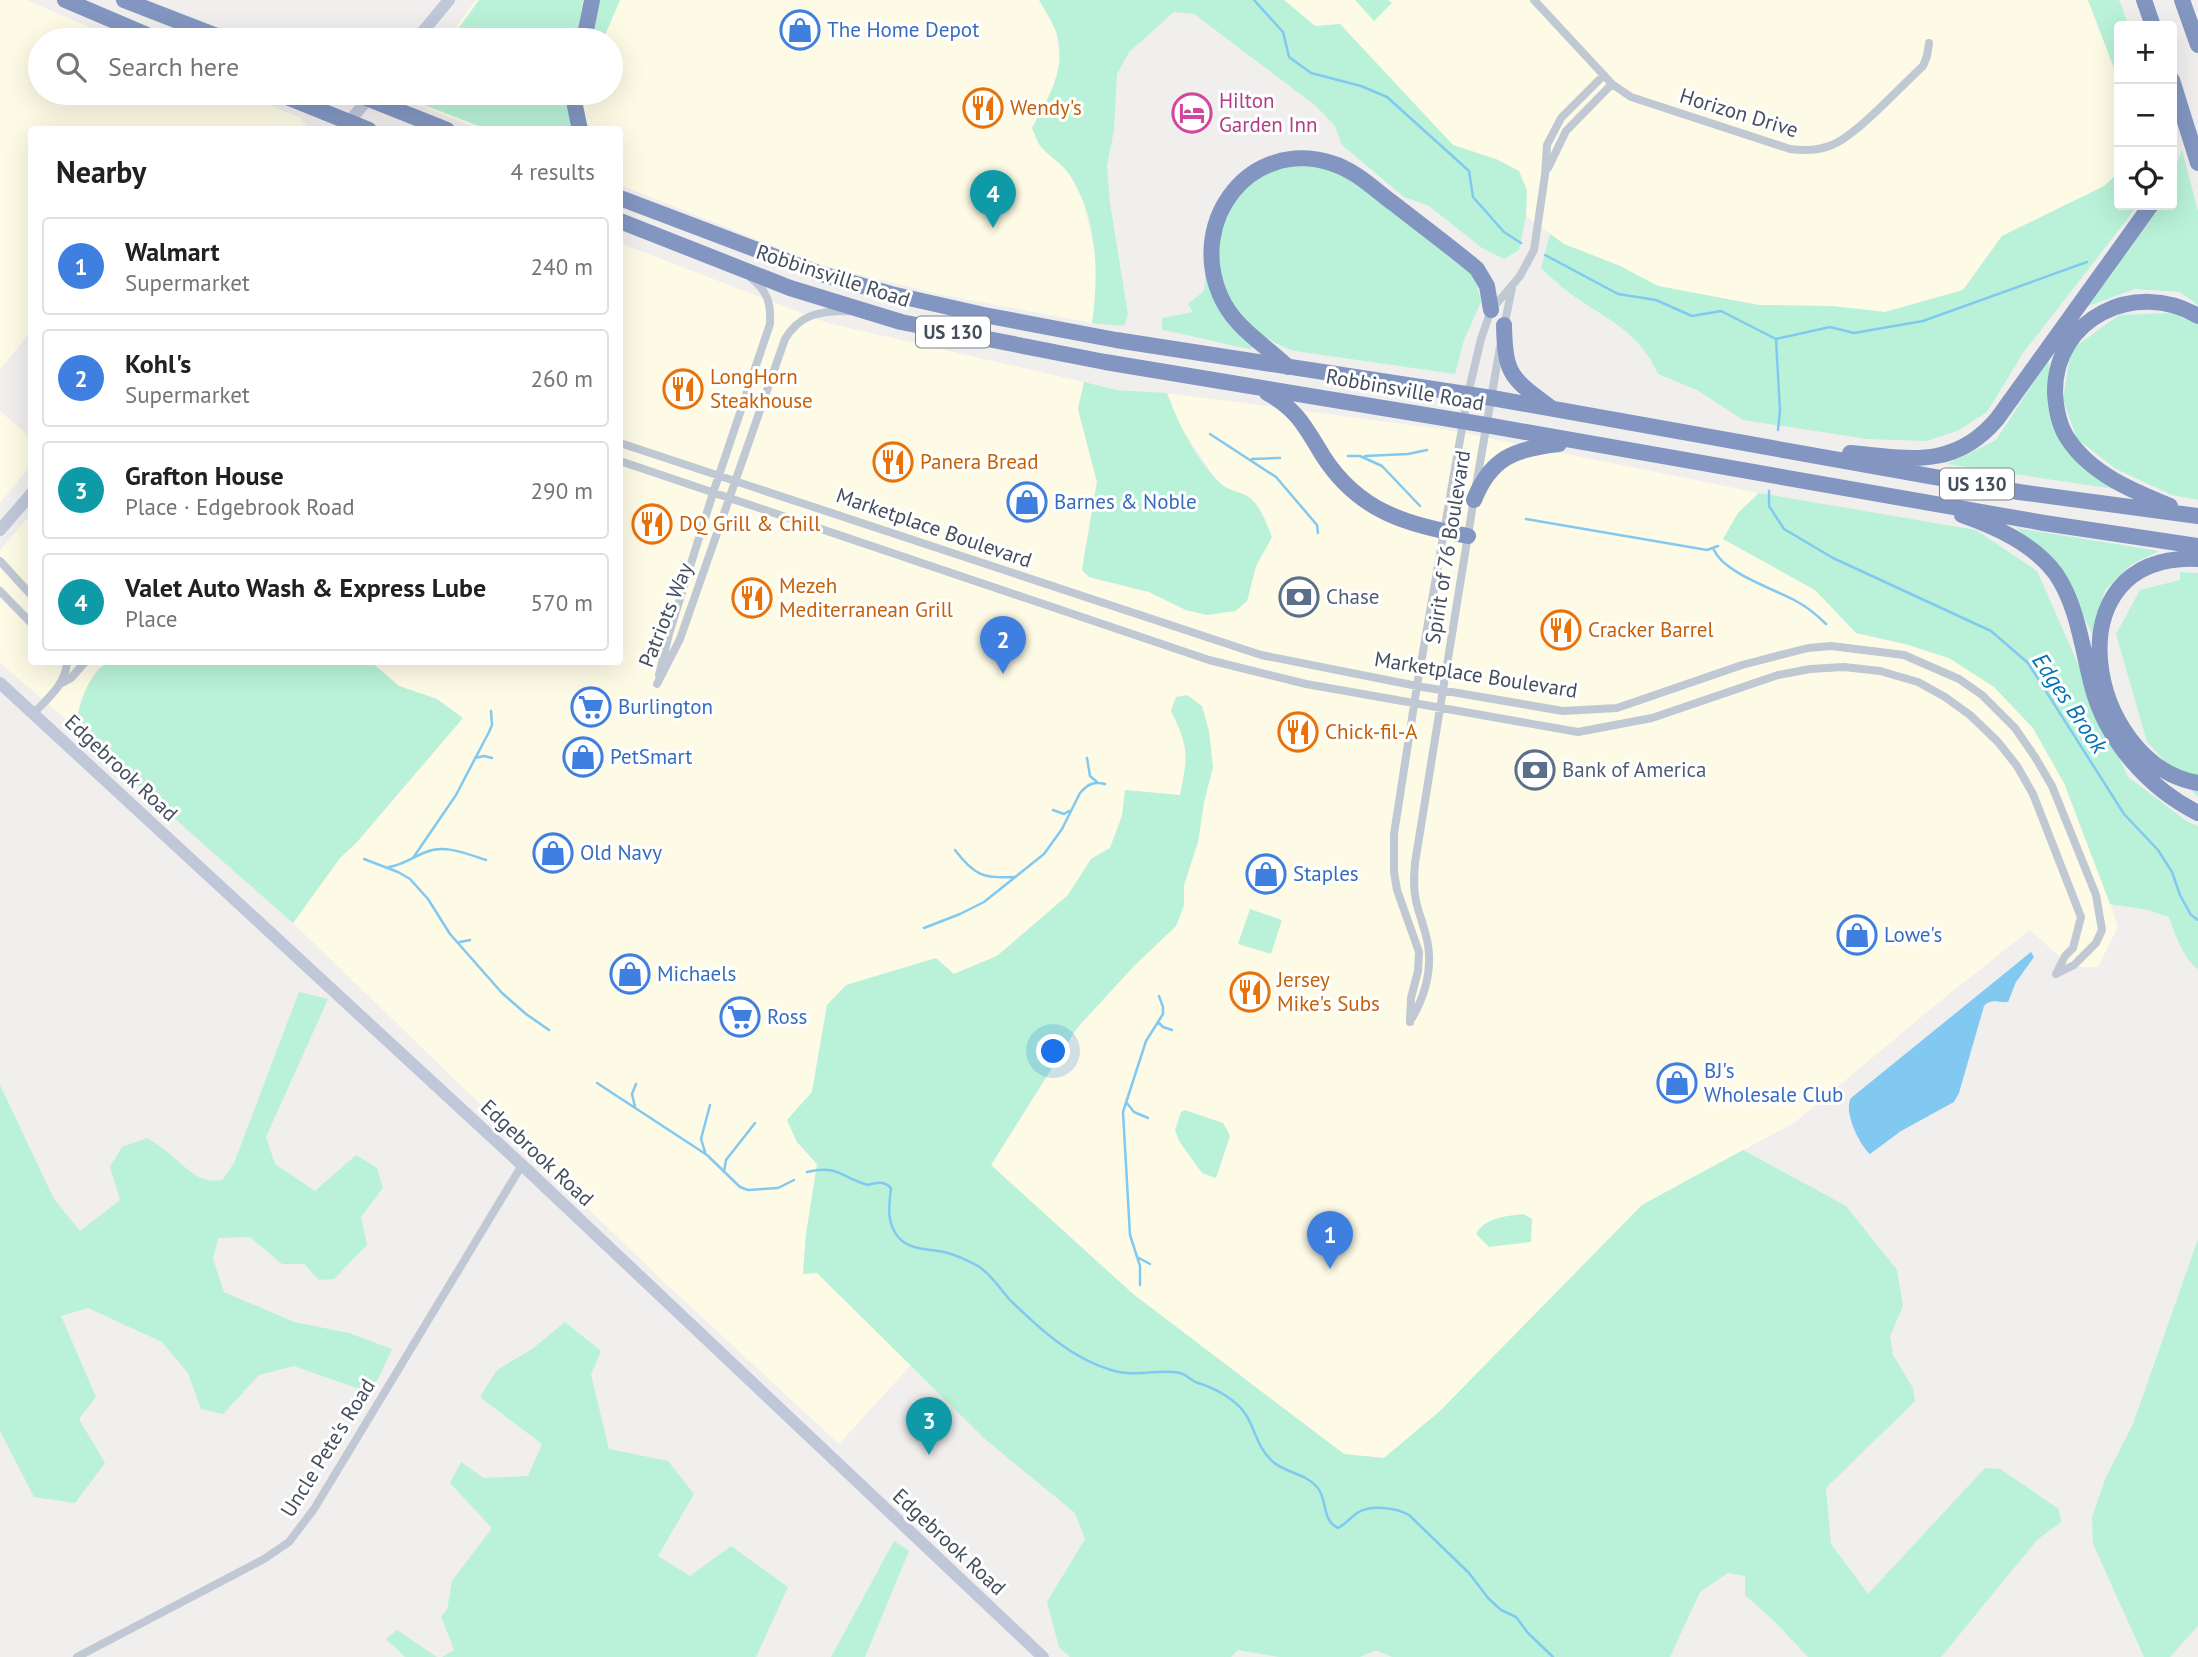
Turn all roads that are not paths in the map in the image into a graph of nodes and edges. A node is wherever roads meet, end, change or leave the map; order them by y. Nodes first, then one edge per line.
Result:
1 (65, 0) edge
2 (124, 0) edge
3 (449, 0) edge
4 (592, 0) edge
5 (1534, 0) edge
6 (2141, 0) edge
7 (2185, 0) edge
8 (2146, 21) edge
9 (2152, 21) edge
10 (2198, 26) edge
11 (131, 28) edge
12 (196, 28) edge
13 (426, 28) edge
14 (586, 28) edge
15 (1929, 43) dead end
16 (2198, 45) edge
17 (1604, 75) junction
18 (2173, 84) edge
19 (1612, 85) junction
20 (302, 105) edge
21 (358, 105) edge
22 (388, 105) edge
23 (575, 105) edge
24 (345, 125) edge
25 (438, 126) edge
26 (579, 126) edge
27 (2198, 163) edge
28 (1545, 174) junction
29 (623, 191) edge
30 (623, 199) edge
31 (645, 208) junction
32 (2147, 210) edge
33 (623, 222) edge
34 (735, 265) junction
35 (1512, 285) junction
36 (1491, 310) junction
37 (864, 312) junction
38 (2198, 316) edge
39 (1504, 325) junction
40 (1288, 367) junction
41 (1256, 387) junction
42 (1468, 394) junction
43 (1492, 398) junction
44 (1552, 408) junction
45 (1464, 422) junction
46 (1486, 425) junction
47 (1576, 441) junction
48 (623, 444) edge
49 (1764, 446) junction
50 (623, 462) edge
51 (719, 474) junction
52 (735, 479) junction
53 (713, 493) junction
54 (28, 498) edge
55 (729, 498) junction
56 (1474, 500) junction
57 (1931, 502) junction
58 (2195, 516) edge
59 (0, 530) edge
60 (1444, 531) junction
61 (1468, 536) junction
62 (2198, 546) edge
63 (2198, 559) edge
64 (0, 561) edge
65 (0, 591) edge
66 (28, 591) edge
67 (28, 620) edge
68 (67, 665) edge
69 (82, 665) edge
70 (0, 683) edge
71 (60, 685) junction
72 (1416, 686) junction
73 (1443, 690) junction
74 (1414, 703) junction
75 (1441, 707) junction
76 (34, 713) junction
77 (2198, 783) edge
78 (2198, 813) edge
79 (522, 1165) junction
80 (78, 1657) edge
81 (1042, 1657) edge

1 - 11 highway
2 - 12 highway
3 - 13 street
4 - 14 highway
5 - 17 street, Horizon Drive
6 - 8 highway
6 - 9 highway
7 - 10 highway
7 - 16 highway
15 - 19 street, Horizon Drive
17 - 19 street, Horizon Drive
17 - 28 street
18 - 27 highway
19 - 28 street
20 - 24 highway
21 - 24 street
22 - 25 highway
23 - 26 highway
28 - 35 street
29 - 31 highway
30 - 31 highway, Robbinsville Road / US 130
31 - 40 highway, Robbinsville Road / US 130
32 - 49 highway
33 - 34 highway, Robbinsville Road / US 130
34 - 37 highway, Robbinsville Road / US 130
34 - 51 street, Patriots Way
35 - 36 street
35 - 39 street, Spirit of 76 Boulevard
36 - 40 highway
36 - 42 street, Spirit of 76 Boulevard
37 - 41 highway, Robbinsville Road / US 130
37 - 52 street, Patriots Way
38 - 58 highway
39 - 43 street, Spirit of 76 Boulevard
39 - 44 highway
40 - 42 highway, Robbinsville Road / US 130
41 - 45 highway, Robbinsville Road / US 130
41 - 60 highway
42 - 43 highway, Robbinsville Road / US 130
42 - 45 street, Spirit of 76 Boulevard
43 - 44 highway, Robbinsville Road / US 130
43 - 46 street, Spirit of 76 Boulevard
44 - 49 highway, Robbinsville Road / US 130
45 - 46 highway, Robbinsville Road / US 130
45 - 60 street, Spirit of 76 Boulevard
46 - 47 highway, Robbinsville Road / US 130
46 - 56 street, Spirit of 76 Boulevard
47 - 56 highway
47 - 57 highway, Robbinsville Road / US 130
48 - 51 street, Marketplace Boulevard
49 - 58 highway, Robbinsville Road / US 130
50 - 53 street, Marketplace Boulevard
51 - 52 street, Marketplace Boulevard
51 - 53 street, Patriots Way
52 - 55 street, Patriots Way
52 - 72 street, Marketplace Boulevard
53 - 55 street, Marketplace Boulevard
53 - 55 street, Patriots Way
54 - 59 street
55 - 74 street, Marketplace Boulevard
56 - 61 street, Spirit of 76 Boulevard
57 - 62 highway, Robbinsville Road / US 130
57 - 78 highway
60 - 61 highway
60 - 72 street, Spirit of 76 Boulevard
61 - 73 street, Spirit of 76 Boulevard
63 - 77 highway
64 - 66 street
65 - 67 street
68 - 71 street
69 - 71 street
70 - 76 street, Edgebrook Road
71 - 76 street
72 - 73 street, Marketplace Boulevard
72 - 74 street, Spirit of 76 Boulevard
73 - 75 street, Spirit of 76 Boulevard
73 - 75 street, Marketplace Boulevard
74 - 75 street, Marketplace Boulevard
74 - 75 street, Spirit of 76 Boulevard
76 - 79 street, Edgebrook Road
79 - 80 street, Uncle Pete's Road
79 - 81 street, Edgebrook Road

